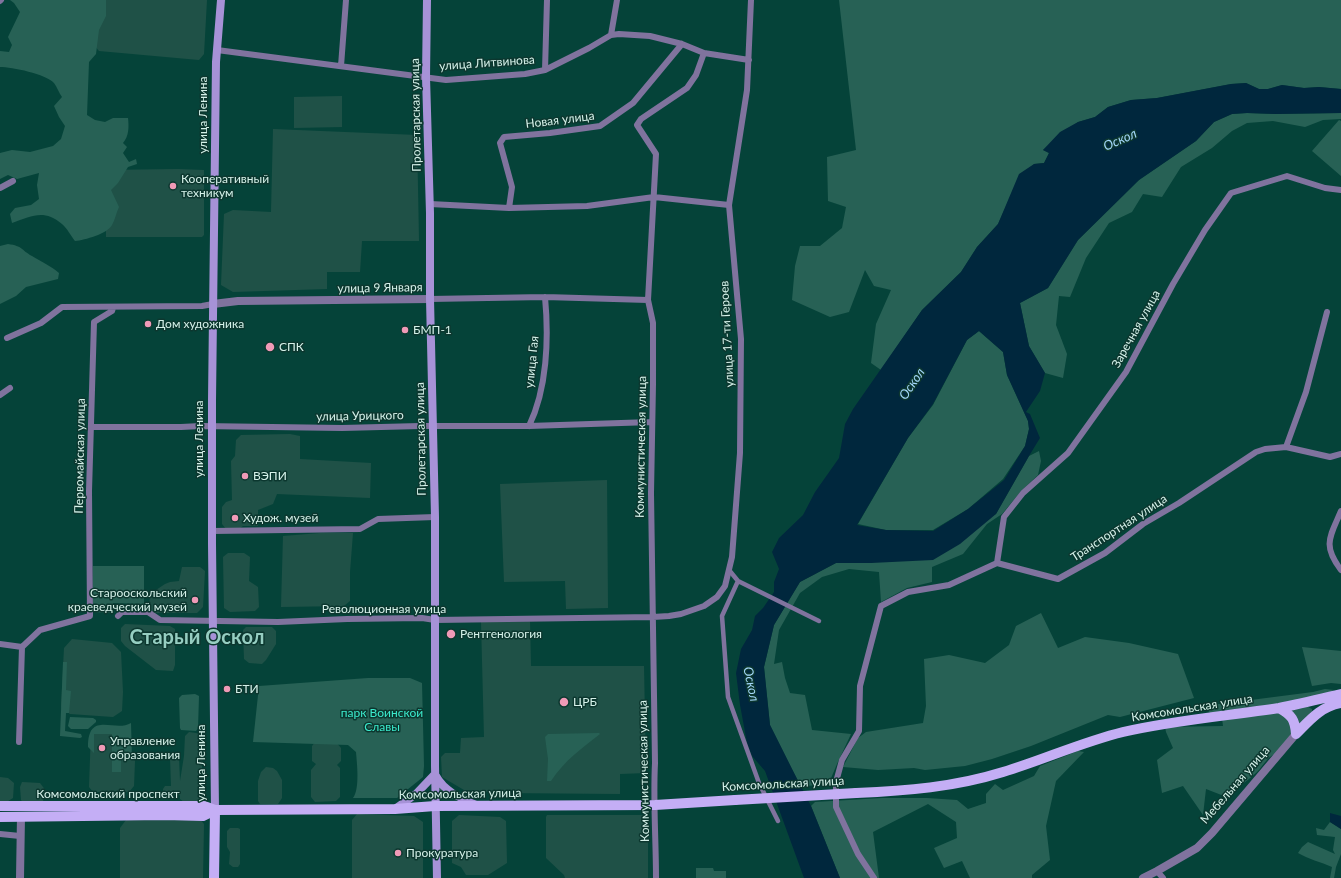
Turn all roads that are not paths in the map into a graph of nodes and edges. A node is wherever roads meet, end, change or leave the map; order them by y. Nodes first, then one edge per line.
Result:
1 (221, 0) edge
2 (346, 0) edge
3 (427, 0) edge
4 (547, 0) edge
5 (616, 0) edge
6 (751, 0) edge
7 (611, 35) junction
8 (682, 44) junction
9 (217, 50) junction
10 (704, 53) junction
11 (749, 60) junction
12 (341, 66) junction
13 (545, 70) junction
14 (426, 77) junction
15 (13, 181) dead end
16 (0, 188) edge
17 (1341, 190) edge
18 (654, 197) junction
19 (430, 204) junction
20 (729, 205) junction
21 (510, 208) junction
22 (545, 297) junction
23 (430, 299) junction
24 (648, 300) junction
25 (213, 304) junction
26 (113, 308) junction
27 (1327, 312) dead end
28 (7, 338) dead end
29 (10, 388) dead end
30 (0, 395) edge
31 (652, 422) junction
32 (433, 426) junction
33 (529, 426) junction
34 (91, 427) junction
35 (212, 427) junction
36 (1286, 447) junction
37 (1341, 454) edge
38 (1341, 511) edge
39 (435, 517) junction
40 (212, 531) junction
41 (996, 563) junction
42 (729, 570) junction
43 (1341, 570) edge
44 (738, 581) junction
45 (118, 616) dead end
46 (653, 617) junction
47 (435, 620) junction
48 (212, 621) junction
49 (819, 621) dead end
50 (0, 644) edge
51 (22, 647) junction
52 (1339, 698) edge
53 (1279, 708) junction
54 (1296, 734) junction
55 (19, 742) dead end
56 (435, 774) junction
57 (655, 805) junction
58 (0, 806) edge
59 (436, 806) junction
60 (478, 806) junction
61 (395, 809) junction
62 (215, 810) junction
63 (21, 816) junction
64 (0, 817) edge
65 (778, 821) dead end
66 (0, 834) edge
67 (20, 836) junction
68 (1150, 875) edge
69 (20, 878) edge
70 (214, 878) edge
71 (437, 878) edge
72 (656, 878) edge
73 (874, 878) edge
74 (1163, 878) edge

1 - 9 main road, улица Ленина
2 - 12 street
3 - 14 main road, Пролетарская улица
4 - 13 street
5 - 7 street
6 - 11 street, улица 17-ти Героев
7 - 8 street, улица Литвинова
7 - 13 street, улица Литвинова
8 - 10 street, улица Литвинова
8 - 21 street, Новая улица
9 - 12 street, улица Литвинова
9 - 25 main road, улица Ленина
10 - 11 street, улица Литвинова
10 - 18 street, Коммунистическая улица
11 - 20 street, улица 17-ти Героев
12 - 14 street, улица Литвинова
13 - 14 street, улица Литвинова
14 - 19 main road, Пролетарская улица
15 - 16 street
17 - 41 street, Заречная улица
18 - 20 street
18 - 21 street
18 - 24 street, Коммунистическая улица
19 - 21 street
19 - 23 main road, Пролетарская улица
20 - 42 street, улица 17-ти Героев
22 - 23 street, улица 9 Января
22 - 24 street, улица 9 Января
22 - 33 street, улица Гая
23 - 25 street, улица 9 Января
23 - 32 main road, Пролетарская улица
24 - 31 street, Коммунистическая улица
25 - 26 street, улица 9 Января
25 - 35 main road, улица Ленина
26 - 28 street, улица 9 Января
26 - 34 street, Первомайская улица
27 - 36 street
29 - 30 street
31 - 33 street, улица Урицкого
31 - 46 street, Коммунистическая улица
32 - 33 street, улица Урицкого
32 - 35 street, улица Урицкого
32 - 39 main road, Пролетарская улица
34 - 35 street, улица Урицкого
34 - 51 street, Первомайская улица
35 - 40 main road, улица Ленина
36 - 37 street, Транспортная улица
36 - 41 street, Транспортная улица
38 - 43 street
39 - 40 street
39 - 47 main road, Пролетарская улица
40 - 48 main road, улица Ленина
41 - 73 street
42 - 44 street
42 - 46 street, улица 17-ти Героев
44 - 49 street
44 - 65 street
45 - 48 street, Революционная улица
46 - 47 street, Революционная улица
46 - 57 street, Коммунистическая улица
47 - 48 street, Революционная улица
47 - 56 main road, Пролетарская улица
48 - 62 main road, улица Ленина
50 - 51 street
51 - 55 street
52 - 53 main road, Комсомольская улица
52 - 54 main road, Мебельная улица
53 - 54 main road
53 - 57 main road, Комсомольская улица, bridge
54 - 68 street, Мебельная улица
56 - 59 main road, Пролетарская улица
56 - 60 main road
56 - 61 main road
57 - 60 main road, Комсомольская улица
57 - 72 street, Коммунистическая улица
58 - 62 main road, Комсомольский проспект
59 - 60 main road, Комсомольская улица
59 - 61 main road, Комсомольская улица
59 - 71 main road, Пролетарская улица
61 - 62 main road, Комсомольская улица
62 - 63 main road, Комсомольский проспект
62 - 70 main road, улица Ленина
63 - 64 main road, Комсомольский проспект
63 - 67 street
66 - 67 street
67 - 69 street
68 - 74 street

